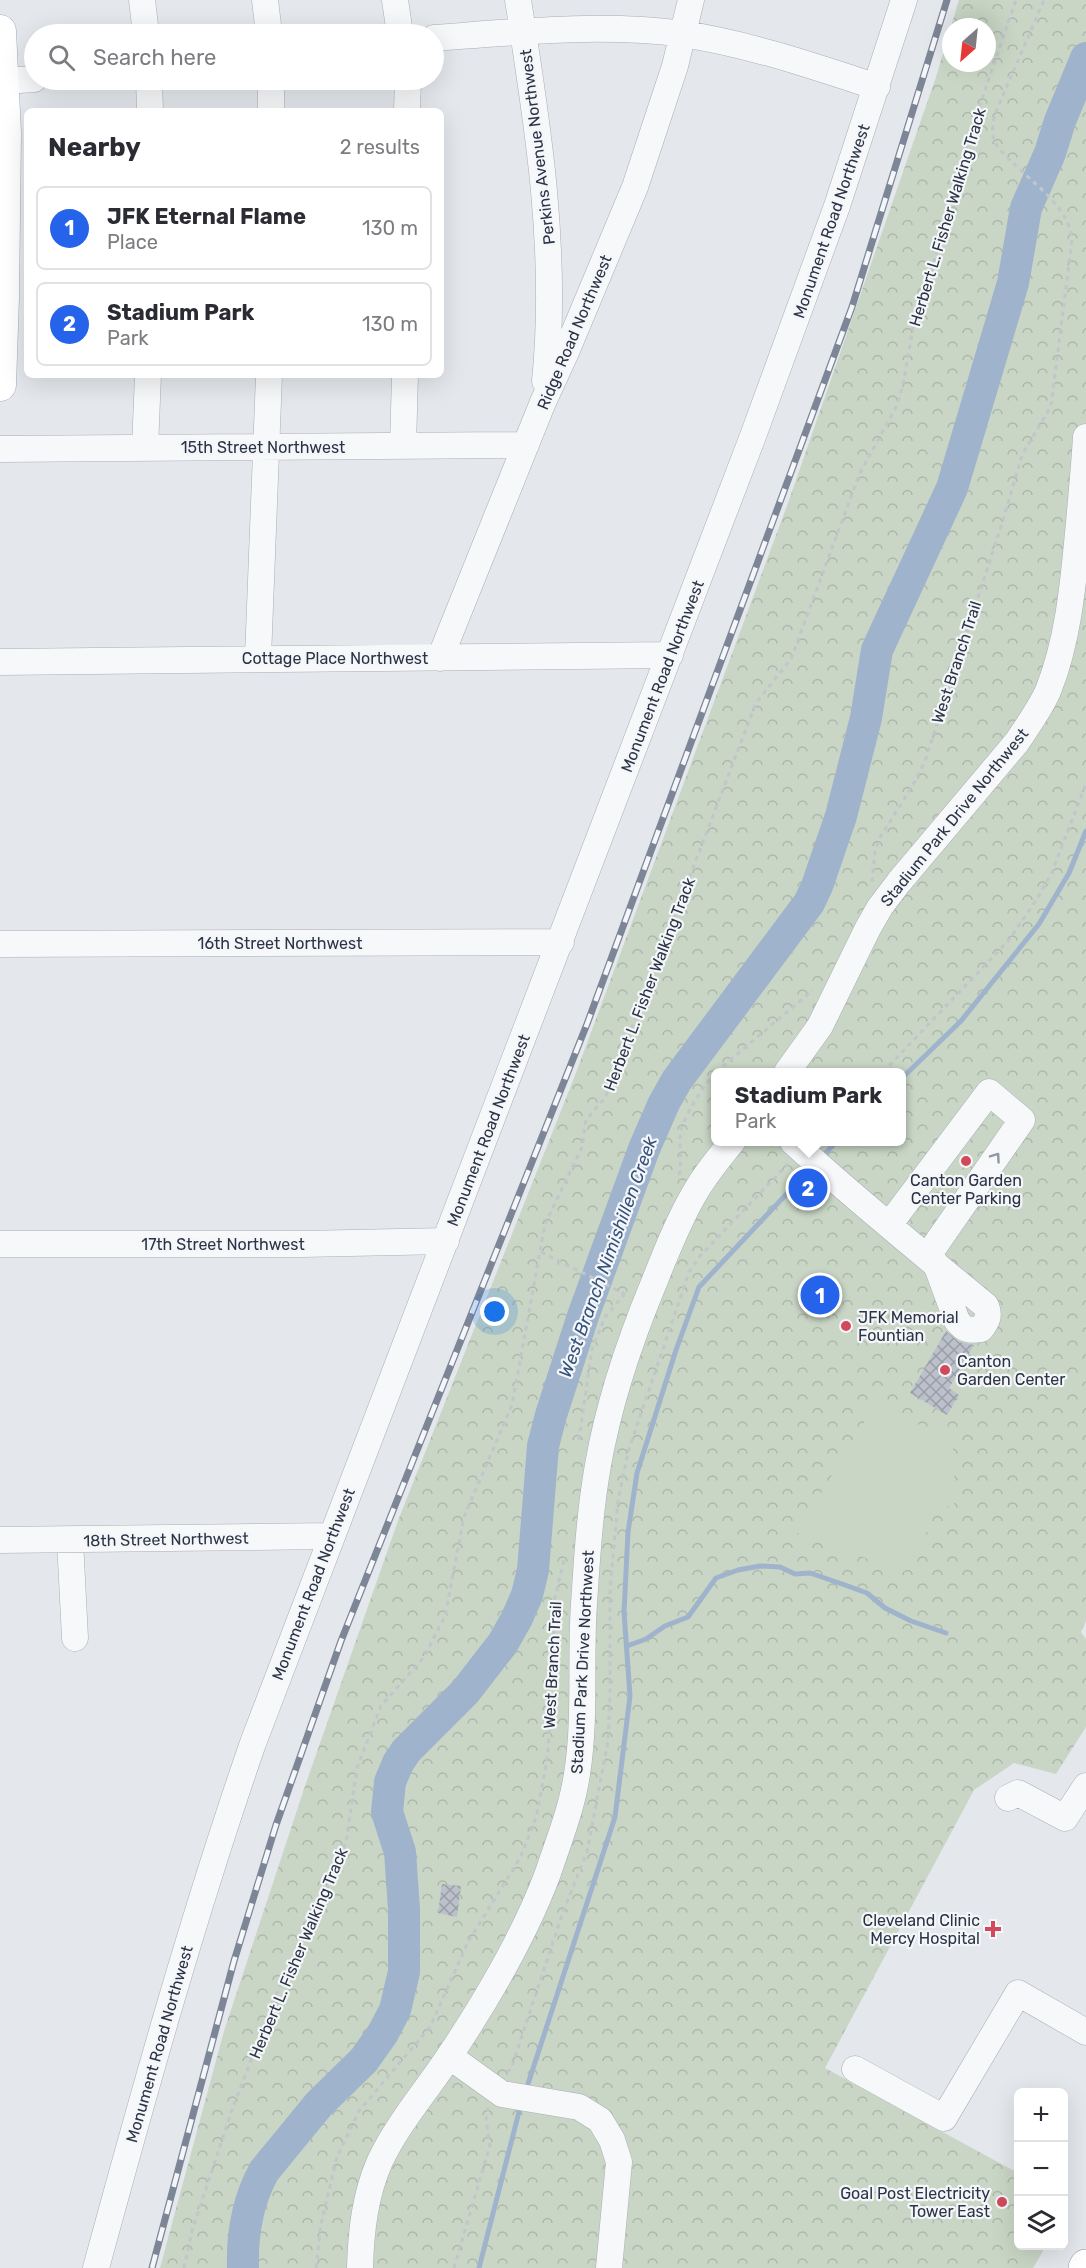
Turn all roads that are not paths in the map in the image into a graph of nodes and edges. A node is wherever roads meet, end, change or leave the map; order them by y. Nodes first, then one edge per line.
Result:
1 (142, 0) edge
2 (265, 0) edge
3 (395, 0) edge
4 (518, 0) edge
5 (691, 0) edge
6 (904, 0) edge
7 (145, 24) edge
8 (268, 24) edge
9 (399, 24) edge
10 (0, 31) edge
11 (523, 31) junction
12 (683, 34) junction
13 (444, 37) edge
14 (24, 80) edge
15 (4, 81) junction
16 (877, 87) junction
17 (149, 90) edge
18 (271, 90) edge
19 (408, 90) edge
20 (150, 108) edge
21 (271, 108) edge
22 (407, 108) edge
23 (3, 133) edge
24 (148, 378) edge
25 (269, 378) edge
26 (405, 378) edge
27 (0, 385) edge
28 (543, 402) junction
29 (1086, 437) edge
30 (526, 445) junction
31 (403, 446) junction
32 (267, 447) junction
33 (145, 448) junction
34 (0, 449) edge
35 (670, 655) junction
36 (258, 658) junction
37 (440, 658) junction
38 (0, 662) edge
39 (561, 942) junction
40 (0, 944) edge
41 (790, 1068) edge
42 (729, 1146) edge
43 (800, 1148) edge
44 (889, 1225) junction
45 (446, 1241) junction
46 (0, 1244) edge
47 (331, 1536) junction
48 (0, 1540) edge
49 (70, 1540) junction
50 (75, 1638) dead end
51 (1086, 1786) edge
52 (1008, 1798) dead end
53 (1086, 2032) edge
54 (449, 2056) junction
55 (855, 2069) dead end
56 (96, 2268) edge
57 (360, 2268) edge
58 (609, 2268) edge

1 - 7 street
2 - 8 street
3 - 9 street
4 - 11 street, Perkins Avenue Northwest
5 - 12 street, Ridge Road Northwest
6 - 16 street, Monument Road Northwest
10 - 15 main road
11 - 12 street
11 - 13 street
11 - 28 street, Perkins Avenue Northwest
12 - 16 street
12 - 28 street, Ridge Road Northwest
14 - 15 street
15 - 23 main road
16 - 35 street, Monument Road Northwest
17 - 20 street
18 - 21 street
19 - 22 street
23 - 27 main road
24 - 33 street
25 - 32 street
26 - 31 street
28 - 30 street, Ridge Road Northwest
29 - 41 street, Stadium Park Drive Northwest
30 - 31 street, 15th Street Northwest
30 - 37 street, Ridge Road Northwest
31 - 32 street, 15th Street Northwest
32 - 33 street, 15th Street Northwest
32 - 36 street
33 - 34 street, 15th Street Northwest
35 - 37 street, Cottage Place Northwest
35 - 39 street, Monument Road Northwest
36 - 37 street, Cottage Place Northwest
36 - 38 street, Cottage Place Northwest
39 - 40 street, 16th Street Northwest
39 - 45 street, Monument Road Northwest
42 - 54 street, Stadium Park Drive Northwest
43 - 44 street
44 -> 44 street
45 - 46 street, 17th Street Northwest
45 - 47 street, Monument Road Northwest
47 - 49 street, 18th Street Northwest
47 - 56 street, Monument Road Northwest
48 - 49 street, 18th Street Northwest
49 - 50 street
51 - 52 street
53 - 55 street
54 - 57 street, Stadium Park Drive Northwest
54 - 58 street

